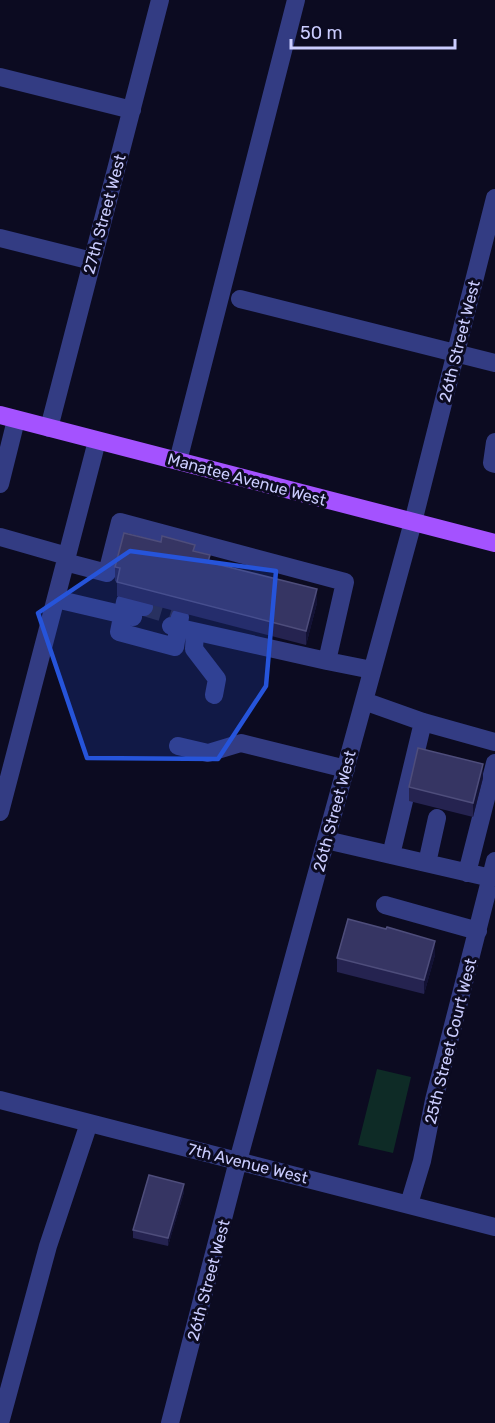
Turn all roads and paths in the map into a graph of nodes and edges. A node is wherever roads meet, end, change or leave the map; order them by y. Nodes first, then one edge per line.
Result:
1 (160, 0) edge
2 (296, 0) edge
3 (0, 77) edge
4 (132, 110) junction
5 (495, 198) edge
6 (0, 238) edge
7 (92, 261) junction
8 (240, 299) dead end
9 (456, 354) junction
10 (495, 363) edge
11 (8, 418) edge
12 (49, 428) junction
13 (97, 441) junction
14 (495, 442) edge
15 (178, 461) junction
16 (495, 464) edge
17 (0, 484) edge
18 (413, 522) junction
19 (0, 537) edge
20 (495, 543) edge
21 (66, 559) junction
22 (56, 599) junction
23 (143, 613) tunnel mouth
24 (123, 614) junction
25 (180, 625) junction
26 (327, 661) junction
27 (372, 670) junction
28 (214, 695) dead end
29 (364, 701) junction
30 (423, 722) junction
31 (495, 742) edge
32 (178, 746) dead end
33 (495, 763) edge
34 (346, 769) junction
35 (4, 778) edge
36 (0, 812) edge
37 (437, 818) dead end
38 (326, 840) junction
39 (391, 855) junction
40 (427, 863) junction
41 (493, 869) edge
42 (467, 873) junction
43 (385, 905) dead end
44 (478, 931) junction
45 (0, 1100) edge
46 (89, 1123) junction
47 (238, 1161) junction
48 (409, 1204) junction
49 (495, 1227) edge
50 (0, 1423) edge
51 (170, 1423) edge

1 - 4 street, 27th Street West
2 - 15 street
3 - 4 street
4 - 7 street, 27th Street West
5 - 9 street, 26th Street West
6 - 7 street
7 - 12 street, 27th Street West
8 - 9 street
9 - 10 street
9 - 18 street, 26th Street West
11 - 12 main road, Manatee Avenue West
11 - 17 street
12 - 13 main road, Manatee Avenue West
13 - 15 main road, Manatee Avenue West
13 - 21 street
14 - 16 street
15 - 18 main road, Manatee Avenue West
18 - 20 main road, Manatee Avenue West
18 - 27 street, 26th Street West
19 - 21 street
21 - 22 street
21 - 26 street
22 - 24 street
22 - 35 street
23 - 24 street
24 - 25 street
25 - 26 street
25 - 28 street
26 - 27 street
27 - 29 street, 26th Street West
29 - 30 street
29 - 34 street, 26th Street West
30 - 31 street
30 - 39 street
32 - 34 street
33 - 42 street
34 - 38 street, 26th Street West
35 - 36 street
37 - 40 street
38 - 39 street
38 - 47 street, 26th Street West
39 - 40 street
40 - 42 street
41 - 42 street
41 - 44 street, 25th Street Court West
43 - 44 street
44 - 48 street, 25th Street Court West
45 - 46 street, 7th Avenue West
46 - 47 street, 7th Avenue West
46 - 50 street
47 - 48 street, 7th Avenue West
47 - 51 street, 26th Street West
48 - 49 street, 7th Avenue West

